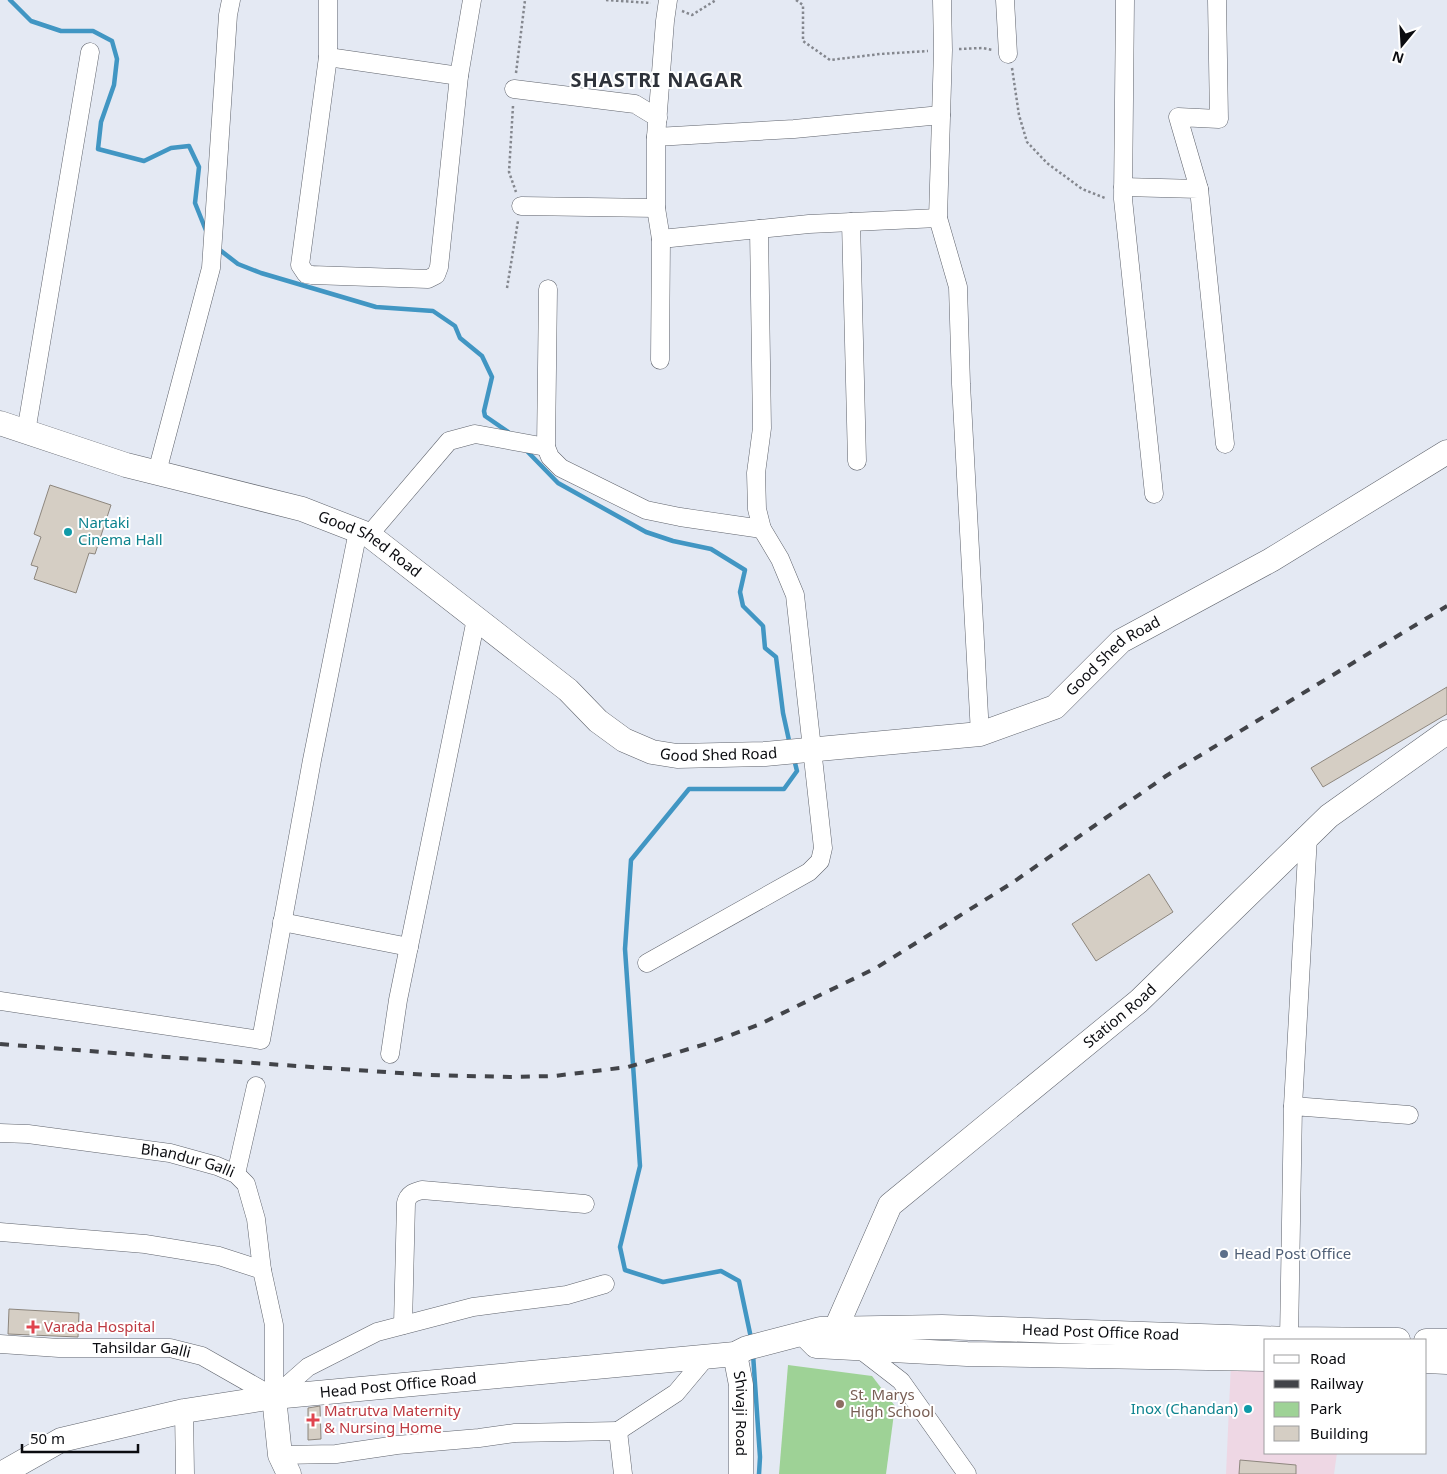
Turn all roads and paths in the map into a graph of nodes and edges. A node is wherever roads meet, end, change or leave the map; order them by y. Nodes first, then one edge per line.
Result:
1 (231, 0) edge
2 (328, 0) edge
3 (472, 0) edge
4 (668, 0) edge
5 (942, 0) edge
6 (1005, 0) edge
7 (1125, 0) edge
8 (1217, 0) edge
9 (90, 52) dead end
10 (1008, 54) dead end
11 (328, 57) junction
12 (459, 76) junction
13 (514, 89) dead end
14 (941, 115) junction
15 (658, 118) junction
16 (656, 137) junction
17 (1123, 187) junction
18 (1199, 189) junction
19 (521, 206) joint
20 (656, 208) junction
21 (938, 218) junction
22 (851, 222) junction
23 (759, 229) junction
24 (661, 239) junction
25 (507, 288) dead end
26 (548, 289) dead end
27 (660, 360) dead end
28 (0, 423) edge
29 (26, 432) junction
30 (1225, 444) dead end
31 (546, 447) junction
32 (1447, 452) edge
33 (857, 461) dead end
34 (157, 472) junction
35 (1154, 494) dead end
36 (762, 529) junction
37 (364, 533) junction
38 (476, 619) junction
39 (1447, 732) edge
40 (980, 734) junction
41 (798, 751) junction
42 (1308, 836) junction
43 (282, 922) junction
44 (409, 947) junction
45 (647, 963) dead end
46 (0, 1000) edge
47 (390, 1054) dead end
48 (256, 1086) dead end
49 (1293, 1106) junction
50 (1409, 1115) dead end
51 (0, 1133) edge
52 (236, 1174) junction
53 (585, 1204) dead end
54 (0, 1232) edge
55 (262, 1270) junction
56 (605, 1284) dead end
57 (403, 1325) junction
58 (836, 1328) junction
59 (804, 1334) junction
60 (1289, 1339) joint
61 (1427, 1341) edge
62 (1447, 1341) edge
63 (0, 1344) edge
64 (750, 1348) junction
65 (858, 1348) junction
66 (707, 1356) junction
67 (1264, 1359) edge
68 (1427, 1361) edge
69 (1447, 1362) edge
70 (274, 1397) junction
71 (184, 1411) junction
72 (618, 1431) junction
73 (285, 1464) edge
74 (0, 1474) edge
75 (186, 1474) edge
76 (623, 1474) edge
77 (741, 1474) edge
78 (966, 1474) edge

1 - 34 street
2 - 11 street
3 - 12 street
4 - 15 street
5 - 14 street
6 - 10 street
7 - 17 street
8 - 18 street
9 - 29 street
11 - 12 street
11 - 12 street
13 - 15 street
14 - 16 street
14 - 21 street
15 - 16 street
16 - 20 street
17 - 18 street
17 - 35 street
18 - 30 street
19 - 20 street
19 - 25 path
20 - 24 street
21 - 22 street
21 - 40 street
22 - 23 street
22 - 33 street
23 - 24 street
23 - 36 street
24 - 27 street
26 - 31 street
28 - 29 street, Good Shed Road
29 - 34 street, Good Shed Road
31 - 36 street
31 - 37 street
32 - 40 street, Good Shed Road
34 - 37 street, Good Shed Road
36 - 41 street
37 - 38 street, Good Shed Road
37 - 43 street
38 - 41 street, Good Shed Road
38 - 44 street
39 - 42 street, Station Road
40 - 41 street, Good Shed Road
41 - 45 street
42 - 49 street
42 - 58 street, Station Road
43 - 44 street
43 - 46 street
44 - 47 street
48 - 52 street
49 - 50 street
49 - 60 street
51 - 52 street, Bhandur Galli
52 - 55 street, Bhandur Galli
53 - 57 street
54 - 55 street
55 - 70 street, Bhandur Galli
56 - 57 street
57 - 70 street
58 - 59 street, Head Post Office Road
58 - 60 street, Head Post Office Road
58 - 65 street
59 - 64 street, Head Post Office Road
59 - 65 street, Head Post Office Road
61 - 62 street
63 - 70 street, Tahsildar Galli
64 - 66 street, Head Post Office Road
64 - 77 street, Shivaji Road
65 - 67 street, Head Post Office Road
65 - 78 street
66 - 70 street, Head Post Office Road
66 - 72 street
68 - 69 street
70 - 71 street, Head Post Office Road
70 - 73 street
71 - 74 street, Head Post Office Road
71 - 75 street
72 - 73 street
72 - 76 street

